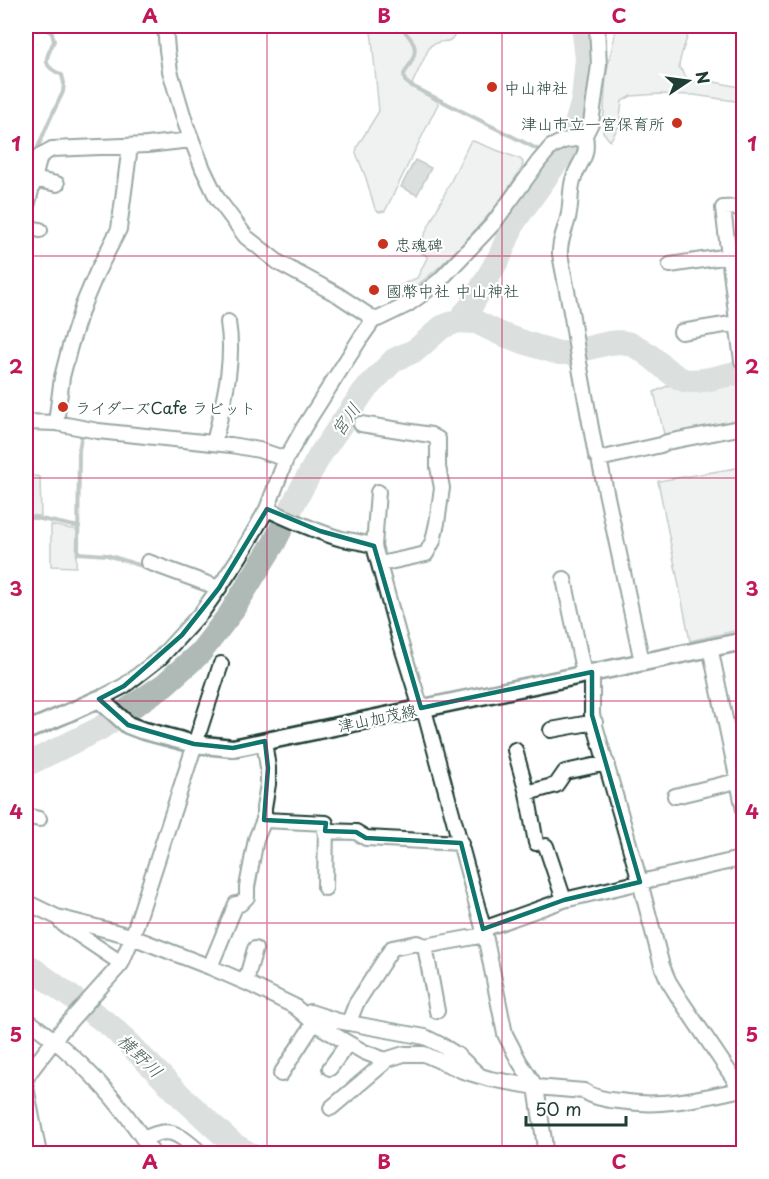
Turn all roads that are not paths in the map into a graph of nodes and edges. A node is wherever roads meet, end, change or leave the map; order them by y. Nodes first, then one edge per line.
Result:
1 (165, 26) edge
2 (597, 26) edge
3 (582, 137) junction
4 (191, 140) junction
5 (130, 146) junction
6 (33, 179) junction
7 (57, 184) dead end
8 (744, 207) edge
9 (26, 210) edge
10 (26, 227) edge
11 (40, 230) dead end
12 (729, 256) junction
13 (670, 266) dead end
14 (739, 298) edge
15 (374, 319) junction
16 (228, 322) dead end
17 (737, 323) junction
18 (681, 332) dead end
19 (742, 361) dead end
20 (26, 422) edge
21 (56, 423) junction
22 (361, 424) dead end
23 (744, 427) edge
24 (214, 443) junction
25 (286, 459) junction
26 (599, 459) junction
27 (378, 492) dead end
28 (267, 509) junction
29 (374, 546) junction
30 (148, 562) dead end
31 (380, 564) junction
32 (564, 579) dead end
33 (219, 588) junction
34 (744, 641) edge
35 (710, 647) junction
36 (642, 662) junction
37 (221, 664) dead end
38 (588, 673) junction
39 (104, 703) junction
40 (421, 708) junction
41 (595, 722) junction
42 (26, 730) edge
43 (551, 730) dead end
44 (264, 741) junction
45 (194, 744) junction
46 (515, 750) dead end
47 (738, 755) edge
48 (607, 763) junction
49 (737, 781) junction
50 (526, 793) junction
51 (675, 796) dead end
52 (744, 810) edge
53 (264, 820) junction
54 (326, 831) junction
55 (461, 843) junction
56 (744, 858) edge
57 (640, 882) junction
58 (325, 888) dead end
59 (564, 900) junction
60 (26, 902) edge
61 (57, 917) junction
62 (484, 932) junction
63 (132, 938) junction
64 (425, 946) junction
65 (255, 949) dead end
66 (117, 967) junction
67 (210, 967) junction
68 (247, 983) junction
69 (294, 1006) junction
70 (437, 1011) dead end
71 (26, 1019) edge
72 (349, 1022) junction
73 (314, 1023) junction
74 (404, 1032) junction
75 (58, 1035) junction
76 (348, 1043) junction
77 (401, 1055) junction
78 (385, 1060) junction
79 (330, 1068) dead end
80 (281, 1074) dead end
81 (480, 1076) junction
82 (26, 1079) edge
83 (26, 1087) edge
84 (536, 1087) junction
85 (741, 1089) edge
86 (331, 1108) dead end
87 (144, 1138) junction
88 (39, 1154) edge
89 (153, 1154) edge
90 (202, 1154) edge
91 (545, 1154) edge

1 - 4 street
2 - 3 street
3 - 15 street
3 - 26 street
4 - 5 street
4 - 15 street
5 - 6 street
5 - 21 street
6 - 7 street
6 - 9 street
8 - 12 street
10 - 11 street
12 - 13 street
12 - 14 street
14 - 17 street
15 - 25 street
16 - 24 street
17 - 18 street
17 - 19 street
20 - 21 street
21 - 24 street
22 - 31 street
23 - 26 street
24 - 25 street
25 - 28 street
26 - 36 street
27 - 29 street
28 - 29 street
28 - 33 street
29 - 31 street
30 - 33 street
31 - 40 street
32 - 38 street
33 - 39 street
34 - 35 main road, 津山加茂線
35 - 36 main road, 津山加茂線
35 - 47 street
36 - 38 main road, 津山加茂線
37 - 45 street
38 - 40 main road, 津山加茂線
38 - 41 street
39 - 42 main road
39 - 45 main road, 津山加茂線
40 - 44 main road, 津山加茂線
40 - 55 street
41 - 43 street
41 - 48 street
44 - 45 main road, 津山加茂線
44 - 53 street
45 - 63 street
46 - 50 street
47 - 49 street
48 - 50 street
48 - 57 street
49 - 51 street
49 - 52 street
50 - 59 street
53 - 54 street
53 - 67 street
54 - 55 street
54 - 58 street
55 - 62 street
56 - 57 street
57 - 59 street
57 - 85 street
59 - 62 street
60 - 61 street
61 - 63 street
61 - 66 street
62 - 64 street
62 - 84 street
63 - 66 street
63 - 67 street
64 - 70 street
64 - 72 street
65 - 68 street
66 - 75 street
67 - 68 street
68 - 69 street
69 - 72 street
69 - 73 street
71 - 75 street
72 - 74 street
73 - 76 street
73 - 80 street
74 - 77 street
74 - 81 street
75 - 82 street
75 - 87 street
76 - 78 street
76 - 79 street
77 - 78 street
77 - 81 street
78 - 86 street
81 - 84 street
83 - 88 street
84 - 85 street
84 - 91 street
87 - 89 street
87 - 90 street

